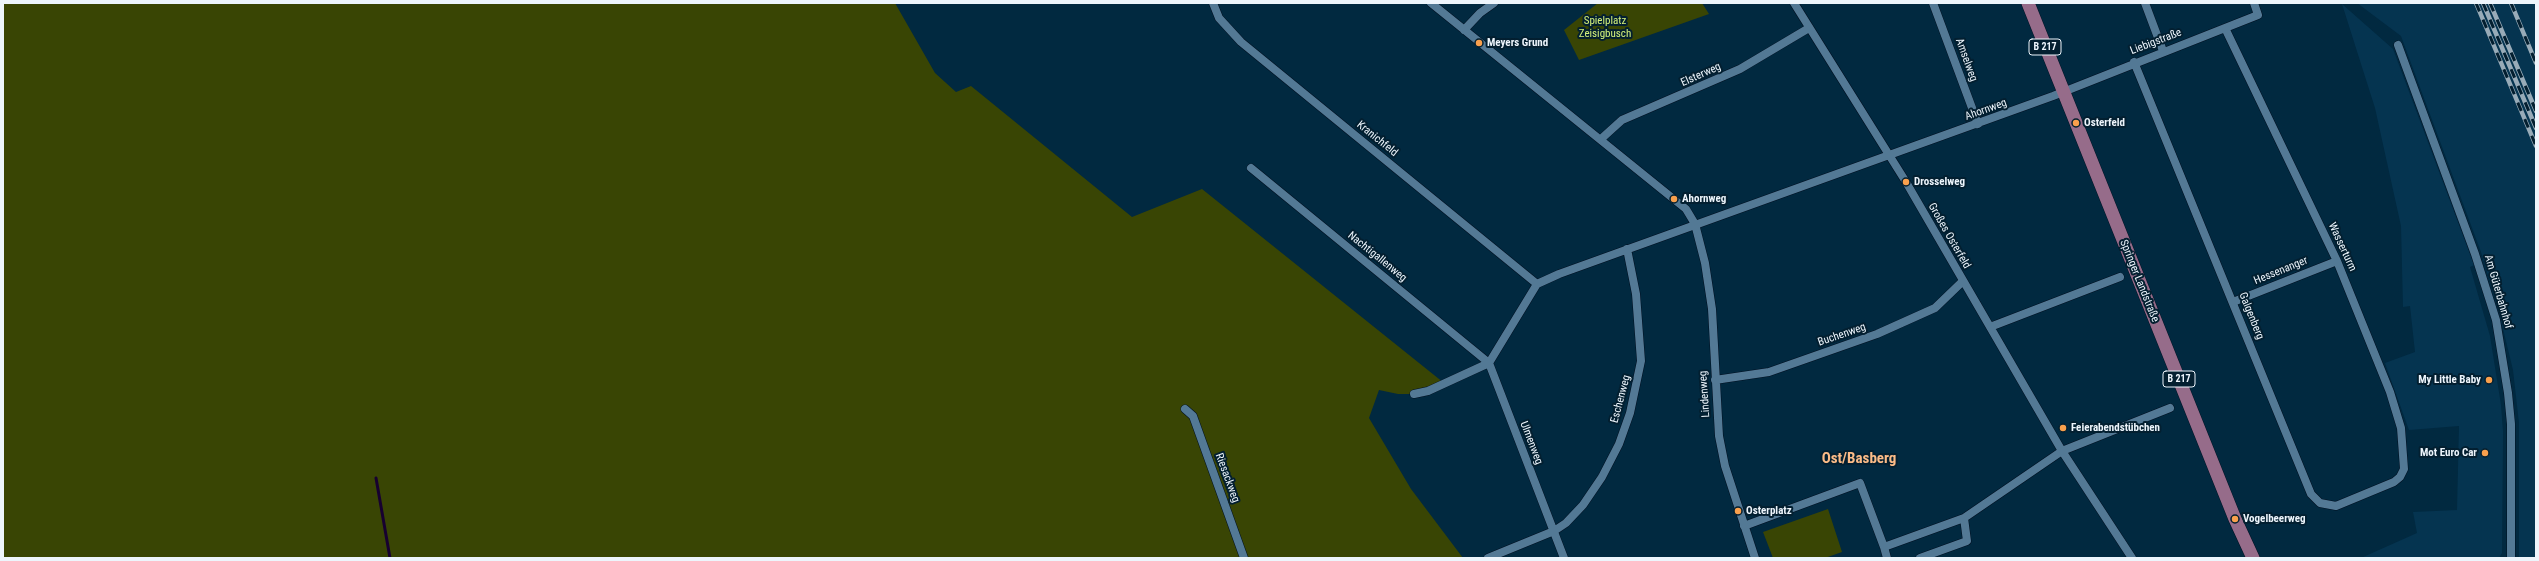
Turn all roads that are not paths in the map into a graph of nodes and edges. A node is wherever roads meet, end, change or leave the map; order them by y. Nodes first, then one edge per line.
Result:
1 (1213, 3) edge
2 (1431, 3) edge
3 (1494, 3) edge
4 (1794, 3) edge
5 (1933, 3) edge
6 (2028, 3) edge
7 (2145, 3) edge
8 (2254, 3) edge
9 (1809, 28) junction
10 (2226, 28) junction
11 (1464, 30) junction
12 (2398, 45) dead end
13 (2163, 51) junction
14 (2134, 62) junction
15 (2063, 91) junction
16 (1978, 124) junction
17 (1601, 139) junction
18 (1888, 157) junction
19 (1251, 168) dead end
20 (1695, 224) junction
21 (1627, 249) junction
22 (2336, 261) junction
23 (2120, 277) dead end
24 (1963, 281) junction
25 (1537, 284) junction
26 (2233, 302) junction
27 (1990, 328) junction
28 (1489, 363) junction
29 (1715, 380) junction
30 (1414, 394) dead end
31 (2170, 408) dead end
32 (1185, 409) dead end
33 (2062, 451) junction
34 (2394, 482) joint
35 (1964, 518) junction
36 (1744, 526) junction
37 (1554, 531) junction
38 (1884, 547) junction
39 (1497, 556) edge
40 (1244, 558) edge
41 (1488, 558) edge
42 (1564, 558) edge
43 (1755, 558) edge
44 (1887, 558) edge
45 (1920, 558) edge
46 (2132, 558) edge
47 (2253, 558) edge
48 (2511, 558) edge

1 - 25 street, Kranichfeld
2 - 11 street
3 - 11 street
4 - 9 street
5 - 16 street, Amselweg
6 - 15 main road, Springer Landstraße / B 217
7 - 13 street
8 - 10 street, Liebigstraße
9 - 17 street, Elsterweg
9 - 18 street
10 - 13 street, Liebigstraße
10 - 22 street, Wasserturm
11 - 17 street
12 - 48 street, Am Güterbahnhof
13 - 14 street, Liebigstraße
14 - 15 street, Liebigstraße
14 - 26 street, Galgenberg
15 - 16 street, Ahornweg
15 - 47 main road, Springer Landstraße / B 217
16 - 18 street, Ahornweg
17 - 20 street
18 - 20 street, Ahornweg
18 - 24 street, Großes Osterfeld
19 - 28 street, Nachtigallenweg
20 - 21 street, Ahornweg
20 - 29 street, Lindenweg
21 - 25 street, Ahornweg
21 - 37 street, Eschenweg
22 - 26 street, Hessenanger
22 - 34 street, Wasserturm
23 - 27 street
24 - 27 street, Großes Osterfeld
24 - 29 street, Buchenweg
25 - 28 street
26 - 34 street, Galgenberg
27 - 33 street, Großes Osterfeld
28 - 30 street
28 - 37 street, Ulmenweg
29 - 36 street, Lindenweg
31 - 33 street
32 - 40 street, Riesackweg
33 - 35 street
33 - 46 street, Großes Osterfeld
35 - 38 street
35 - 45 street
36 - 38 street
36 - 43 street, Lindenweg
37 - 39 street
37 - 42 street, Ulmenweg
38 - 44 street
39 - 41 street

